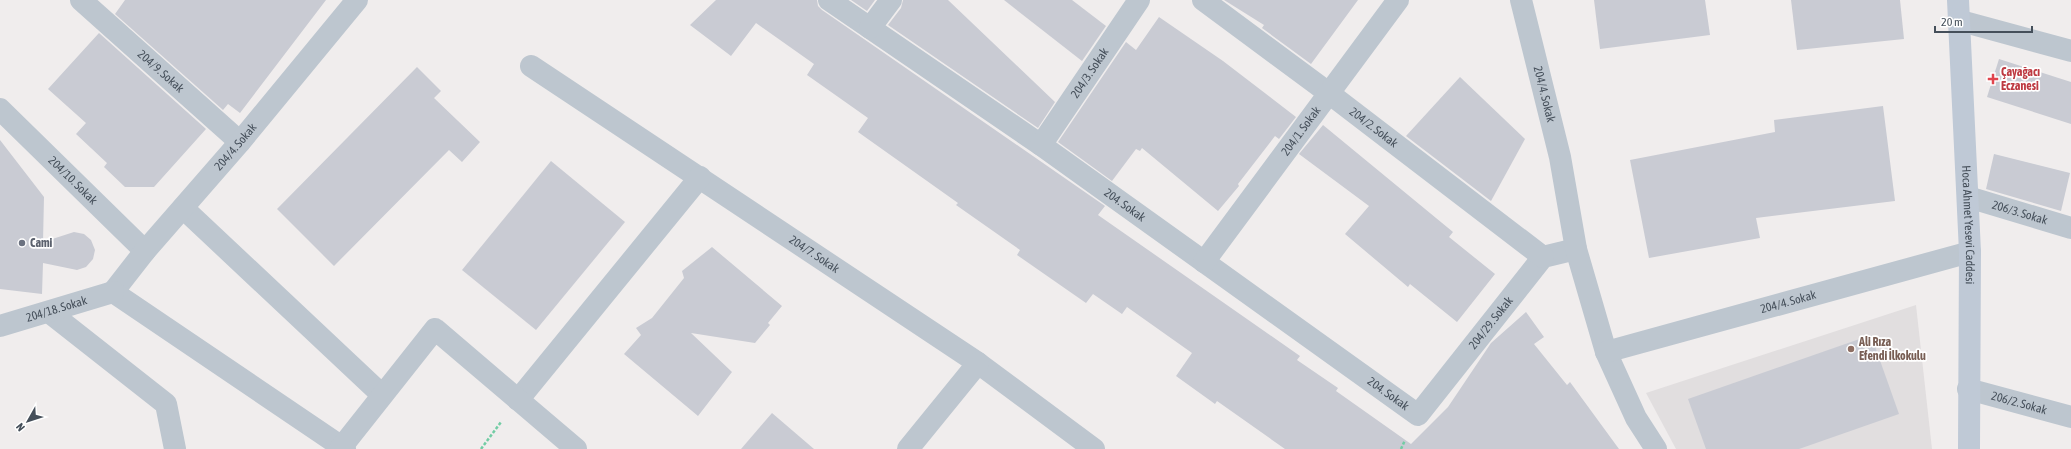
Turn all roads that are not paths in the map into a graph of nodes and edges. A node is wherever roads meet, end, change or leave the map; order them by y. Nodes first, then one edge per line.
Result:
1 (81, 0) edge
2 (358, 0) edge
3 (829, 0) edge
4 (891, 0) edge
5 (1139, 0) edge
6 (1203, 0) edge
7 (1398, 0) edge
8 (1521, 0) edge
9 (1958, 0) edge
10 (1960, 21) junction
11 (870, 28) junction
12 (2071, 52) edge
13 (531, 66) dead end
14 (1330, 94) junction
15 (0, 109) edge
16 (240, 142) junction
17 (1041, 145) junction
18 (700, 177) junction
19 (1968, 197) junction
20 (183, 208) junction
21 (2071, 228) edge
22 (1576, 250) junction
23 (145, 251) junction
24 (1970, 252) junction
25 (1543, 257) junction
26 (1204, 262) junction
27 (113, 292) junction
28 (49, 312) junction
29 (0, 326) edge
30 (1606, 352) junction
31 (978, 363) junction
32 (1968, 389) junction
33 (381, 394) junction
34 (518, 400) junction
35 (1418, 415) joint
36 (2071, 417) edge
37 (342, 448) edge
38 (175, 449) edge
39 (576, 449) edge
40 (908, 449) edge
41 (1094, 449) edge
42 (1656, 449) edge
43 (1969, 449) edge

1 - 16 street, 204/9. Sokak
2 - 16 street, 204/4. Sokak
3 - 11 street, 204. Sokak
4 - 11 street
5 - 17 street, 204/3. Sokak
6 - 14 street, 204/2. Sokak
7 - 14 street, 204/1. Sokak
8 - 22 street, 204/4. Sokak
9 - 10 main road, Hoca Ahmet Yesevi Caddesi
10 - 12 street
10 - 19 main road, Hoca Ahmet Yesevi Caddesi
11 - 17 street, 204. Sokak
13 - 18 street, 204/7. Sokak
14 - 25 street, 204/2. Sokak
14 - 26 street, 204/1. Sokak
15 - 23 street, 204/10. Sokak
16 - 20 street, 204/4. Sokak
17 - 26 street, 204. Sokak
18 - 31 street, 204/7. Sokak
18 - 34 street
19 - 21 street, 206/3. Sokak
19 - 24 main road, Hoca Ahmet Yesevi Caddesi
20 - 23 street, 204/4. Sokak
20 - 33 street
22 - 25 street
22 - 30 street, 204/4. Sokak
23 - 27 street, 204/4. Sokak
24 - 30 street, 204/4. Sokak
24 - 32 main road, Hoca Ahmet Yesevi Caddesi
25 - 35 street, 204/29. Sokak
26 - 35 street, 204. Sokak
27 - 28 street, 204/18. Sokak
27 - 37 street
28 - 29 street, 204/18. Sokak
28 - 38 street
30 - 42 street, 204/4. Sokak
31 - 40 street
31 - 41 street, 204/7. Sokak
32 - 36 street, 206/2. Sokak
32 - 43 main road, Hoca Ahmet Yesevi Caddesi
33 - 34 street
33 - 37 street
34 - 39 street

